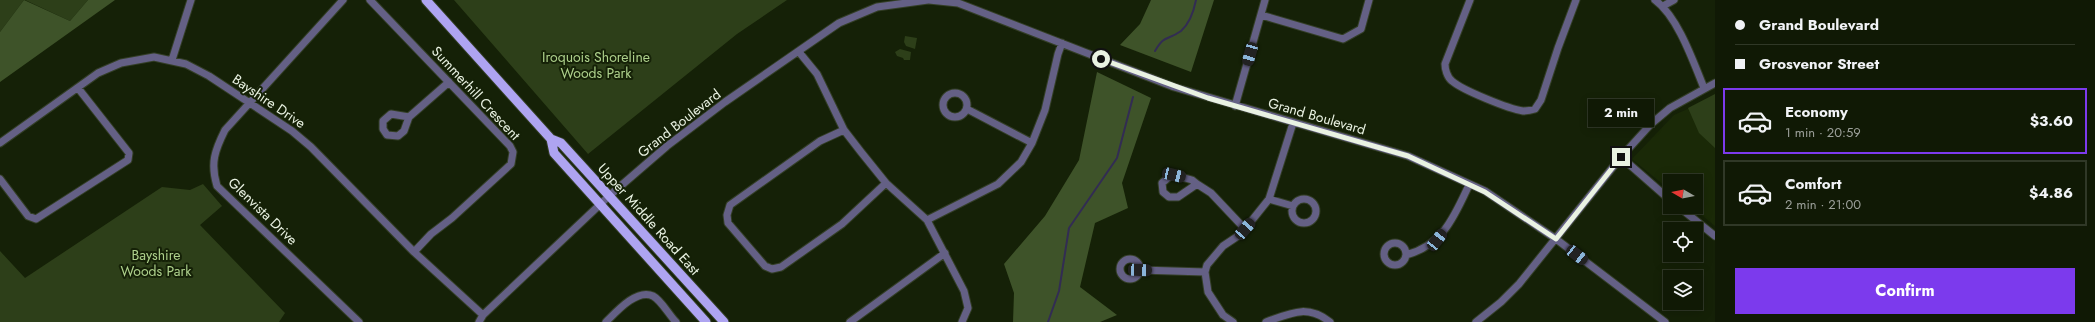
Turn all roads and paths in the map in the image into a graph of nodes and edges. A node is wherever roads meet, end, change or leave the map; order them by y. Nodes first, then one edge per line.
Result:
1 (191, 0) edge
2 (343, 0) edge
3 (370, 0) edge
4 (426, 0) edge
5 (929, 0) edge
6 (1265, 0) edge
7 (1368, 0) edge
8 (1470, 0) edge
9 (1576, 0) edge
10 (1655, 0) edge
11 (1674, 0) edge
12 (1663, 6) junction
13 (1261, 15) junction
14 (1062, 43) junction
15 (799, 52) junction
16 (172, 60) junction
17 (449, 82) junction
18 (1715, 83) edge
19 (78, 88) junction
20 (1704, 88) junction
21 (250, 102) junction
22 (1235, 106) junction
23 (967, 109) dead end
24 (409, 117) dead end
25 (1293, 122) junction
26 (844, 130) junction
27 (551, 139) junction
28 (0, 143) edge
29 (1032, 143) junction
30 (1621, 157) junction
31 (0, 178) edge
32 (886, 182) junction
33 (1197, 184) junction
34 (1469, 186) junction
35 (1663, 194) edge
36 (609, 196) junction
37 (1269, 199) junction
38 (600, 204) junction
39 (1293, 206) dead end
40 (1688, 214) edge
41 (927, 220) junction
42 (1245, 229) junction
43 (1715, 236) edge
44 (1556, 239) junction
45 (414, 252) junction
46 (945, 253) junction
47 (1406, 255) dead end
48 (1140, 270) dead end
49 (1205, 272) junction
50 (483, 315) junction
51 (1229, 321) edge
52 (359, 322) edge
53 (479, 322) edge
54 (606, 322) edge
55 (676, 322) edge
56 (706, 322) edge
57 (724, 322) edge
58 (850, 322) edge
59 (962, 322) edge
60 (1266, 322) edge
61 (1330, 322) edge
62 (1476, 322) edge
63 (1665, 322) edge

1 - 16 street
2 - 21 street
3 - 17 street, Summerhill Crescent
4 - 27 main road, Upper Middle Road East
5 - 14 street, Grand Boulevard
5 - 15 street, Grand Boulevard
6 - 13 street
7 - 13 street
8 - 9 street
10 - 12 street
11 - 12 street
12 - 20 street
13 - 22 street
14 - 22 street, Grand Boulevard
14 - 29 street
15 - 26 street
15 - 36 street, Grand Boulevard
16 - 19 street, Bayshire Drive
16 - 21 street, Bayshire Drive
17 - 24 street
17 - 45 street, Summerhill Crescent
18 - 20 street
19 - 28 street, Bayshire Drive
19 - 31 street
20 - 30 street
21 - 45 street, Bayshire Drive
21 - 52 street, Glenvista Drive
22 - 25 street, Grand Boulevard
23 - 29 street
25 - 34 street, Grand Boulevard
25 - 37 street
26 - 32 street
26 - 32 street
27 - 36 main road, Upper Middle Road East
27 - 38 main road, Upper Middle Road East
29 - 41 street
30 - 35 street
30 - 44 street
32 - 41 street
33 - 33 street
33 - 42 street
34 - 44 street, Grand Boulevard
34 - 47 street
36 - 38 street, Grand Boulevard
36 - 57 main road, Upper Middle Road East
37 - 39 street
37 - 42 street
38 - 50 street, Grand Boulevard
38 - 56 main road, Upper Middle Road East
40 - 43 street
41 - 46 street
42 - 49 street
44 - 62 street
44 - 63 street, Grand Boulevard
45 - 50 street, Bayshire Drive
46 - 58 street
46 - 59 street
48 - 49 street
49 - 51 street
50 - 53 street, Grand Boulevard
54 - 55 street
60 - 61 street

